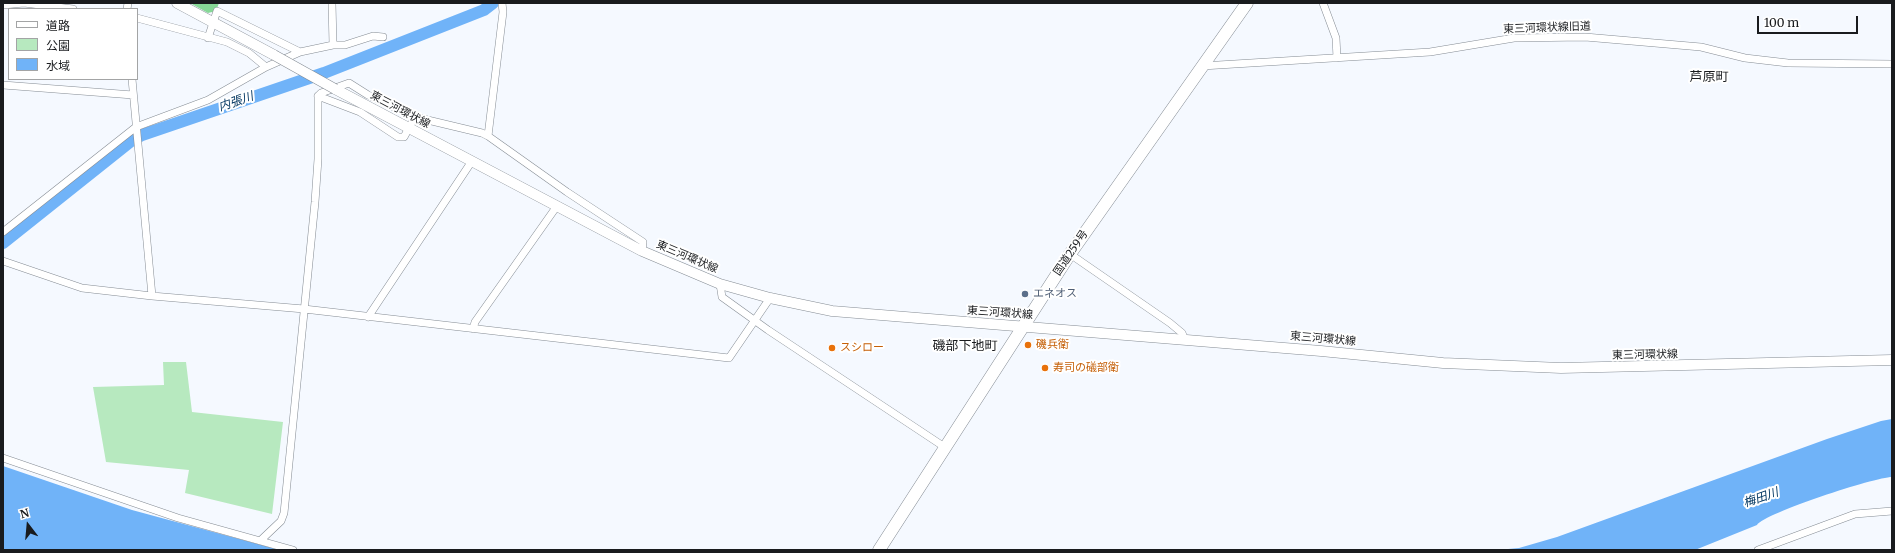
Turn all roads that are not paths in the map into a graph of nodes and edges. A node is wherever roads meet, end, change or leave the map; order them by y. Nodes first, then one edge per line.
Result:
1 (24, 3) edge
2 (177, 3) edge
3 (221, 3) edge
4 (332, 3) edge
5 (1247, 3) edge
6 (1323, 3) edge
7 (3, 5) edge
8 (502, 5) edge
9 (65, 8) edge
10 (217, 11) junction
11 (138, 18) edge
12 (213, 22) junction
13 (383, 37) dead end
14 (208, 38) junction
15 (333, 45) junction
16 (300, 52) junction
17 (1338, 58) junction
18 (1892, 64) edge
19 (1201, 66) junction
20 (266, 67) junction
21 (132, 80) edge
22 (3, 85) edge
23 (133, 95) junction
24 (318, 96) junction
25 (415, 117) junction
26 (136, 127) junction
27 (409, 129) junction
28 (488, 136) junction
29 (472, 161) junction
30 (557, 206) junction
31 (3, 232) edge
32 (642, 251) junction
33 (1070, 254) junction
34 (3, 262) edge
35 (720, 284) junction
36 (152, 296) junction
37 (770, 298) junction
38 (304, 309) junction
39 (368, 317) junction
40 (756, 320) junction
41 (1024, 326) junction
42 (473, 329) junction
43 (1185, 340) junction
44 (1892, 360) edge
45 (946, 448) junction
46 (3, 458) edge
47 (1892, 511) edge
48 (261, 540) junction
49 (293, 550) edge
50 (879, 550) edge
51 (1758, 550) edge

1 - 7 street
1 - 9 street
2 - 12 main road, 東三河環状線
3 - 10 street
4 - 15 street
5 - 19 highway, 国道259号
6 - 17 street
8 - 28 street
10 - 12 street
10 - 16 street
11 - 14 street
12 - 14 street
12 - 27 main road, 東三河環状線, bridge
13 - 15 street
14 - 20 street
15 - 16 street
16 - 20 street
17 - 18 street, 東三河環状線旧道
17 - 19 street, 東三河環状線旧道
19 - 33 highway, 国道259号
20 - 26 street
21 - 23 street
22 - 23 street
23 - 26 street
24 - 25 street
24 - 27 street
24 - 38 street
25 - 27 street
25 - 28 street
26 - 31 street
26 - 36 street
27 - 29 main road, 東三河環状線
28 - 32 street
29 - 30 main road, 東三河環状線
29 - 39 street
30 - 32 main road, 東三河環状線
30 - 42 street
32 - 35 main road, 東三河環状線
33 - 41 highway, 国道259号
33 - 43 street
34 - 36 street
35 - 37 main road, 東三河環状線
35 - 40 street
36 - 38 street
37 - 40 street
37 - 41 main road, 東三河環状線
38 - 39 street
38 - 48 street
39 - 42 street
40 - 42 street
40 - 45 street
41 - 43 main road, 東三河環状線
41 - 45 highway, 国道259号
43 - 44 main road, 東三河環状線
45 - 50 highway, 国道259号
46 - 48 street
47 - 51 street
48 - 49 street

